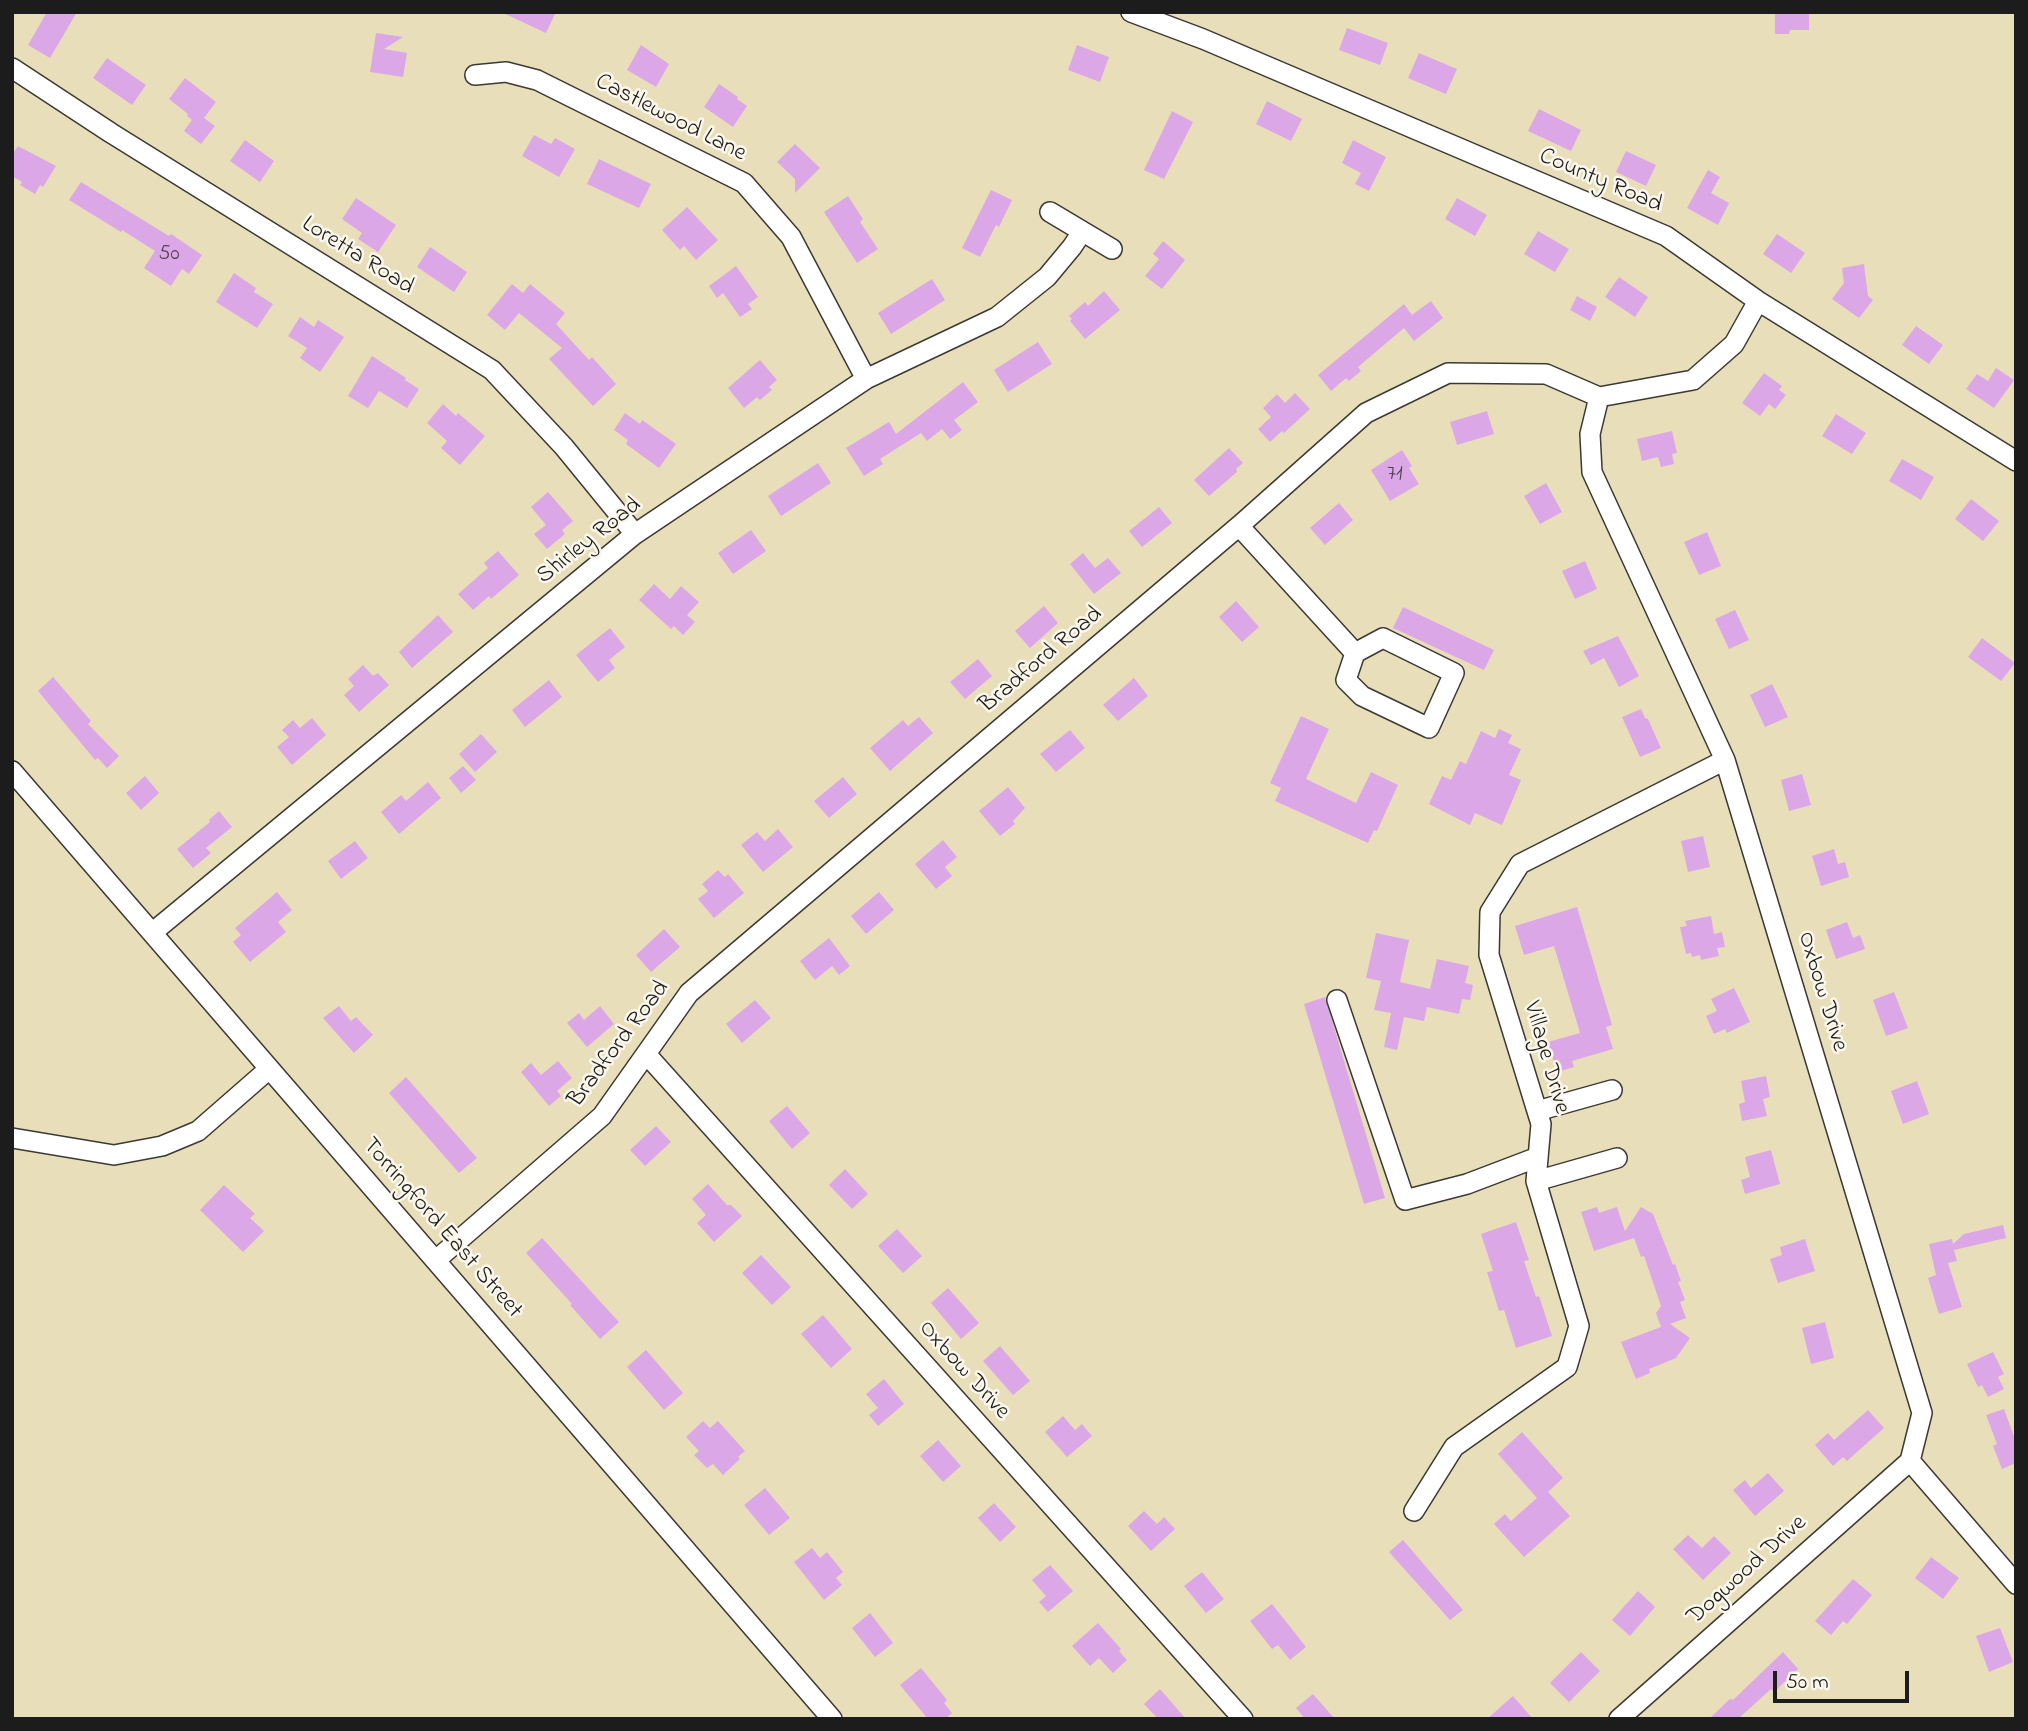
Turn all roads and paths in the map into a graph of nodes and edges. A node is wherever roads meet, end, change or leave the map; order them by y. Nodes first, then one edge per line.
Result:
1 (1131, 12) edge
2 (12, 68) edge
3 (474, 75) dead end
4 (1050, 212) dead end
5 (1082, 232) junction
6 (1112, 248) dead end
7 (1758, 301) junction
8 (866, 379) junction
9 (1599, 397) junction
10 (2016, 461) edge
11 (1239, 526) junction
12 (635, 534) junction
13 (1355, 653) junction
14 (1725, 760) junction
15 (12, 771) edge
16 (153, 932) junction
17 (1337, 1000) dead end
18 (647, 1055) junction
19 (269, 1069) junction
20 (1612, 1090) dead end
21 (1537, 1111) junction
22 (12, 1138) edge
23 (1538, 1157) junction
24 (1617, 1158) dead end
25 (1535, 1181) junction
26 (436, 1260) junction
27 (1910, 1461) junction
28 (1414, 1511) dead end
29 (2016, 1584) edge
30 (832, 1719) edge
31 (1243, 1719) edge
32 (1619, 1719) edge

1 - 7 street, County Road
2 - 12 street, Loretta Road
3 - 8 street, Castlewood Lane
4 - 5 street
5 - 6 street
5 - 8 street, Shirley Road
7 - 9 street
7 - 10 street, County Road
8 - 12 street, Shirley Road
9 - 11 street, Bradford Road
9 - 14 street, Oxbow Drive
11 - 13 street
11 - 18 street, Bradford Road
12 - 16 street, Shirley Road
13 - 13 street
14 - 21 street, Village Drive
14 - 27 street, Oxbow Drive
15 - 16 street, Torringford East Street
16 - 19 street, Torringford East Street
17 - 23 street
18 - 26 street, Bradford Road
18 - 31 street, Oxbow Drive
19 - 22 street
19 - 26 street, Torringford East Street
20 - 21 street
21 - 23 street, Village Drive
23 - 25 street, Village Drive
24 - 25 street
25 - 28 street, Village Drive
26 - 30 street, Torringford East Street
27 - 29 street
27 - 32 street, Dogwood Drive

